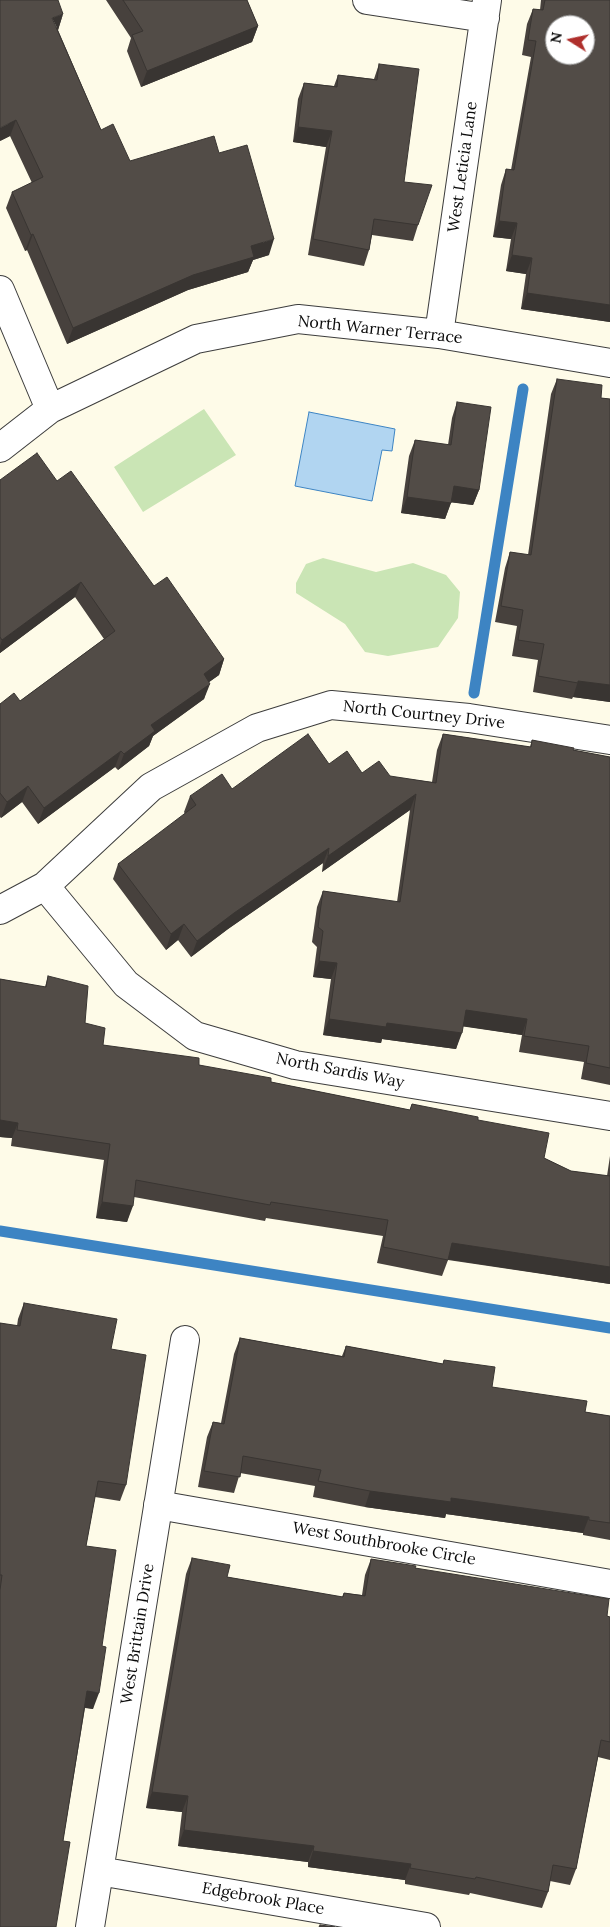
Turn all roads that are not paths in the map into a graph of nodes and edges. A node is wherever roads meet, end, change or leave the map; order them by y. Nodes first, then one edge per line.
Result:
1 (367, 0) edge
2 (486, 9) edge
3 (0, 290) edge
4 (439, 334) junction
5 (610, 363) edge
6 (50, 409) junction
7 (0, 448) edge
8 (610, 740) edge
9 (45, 886) junction
10 (0, 910) edge
11 (610, 1116) edge
12 (185, 1340) dead end
13 (158, 1505) junction
14 (610, 1584) edge
15 (99, 1871) junction
16 (90, 1927) edge
17 (426, 1927) edge

1 - 2 street
2 - 4 street, West Leticia Lane
3 - 6 street
4 - 5 street, North Warner Terrace
4 - 6 street, North Warner Terrace
6 - 7 street, North Warner Terrace
8 - 9 street, North Courtney Drive
9 - 10 street, North Courtney Drive
9 - 11 street, North Sardis Way
12 - 13 street, West Brittain Drive
13 - 14 street, West Southbrooke Circle
13 - 15 street, West Brittain Drive
15 - 16 street, West Brittain Drive
15 - 17 street, Edgebrook Place

